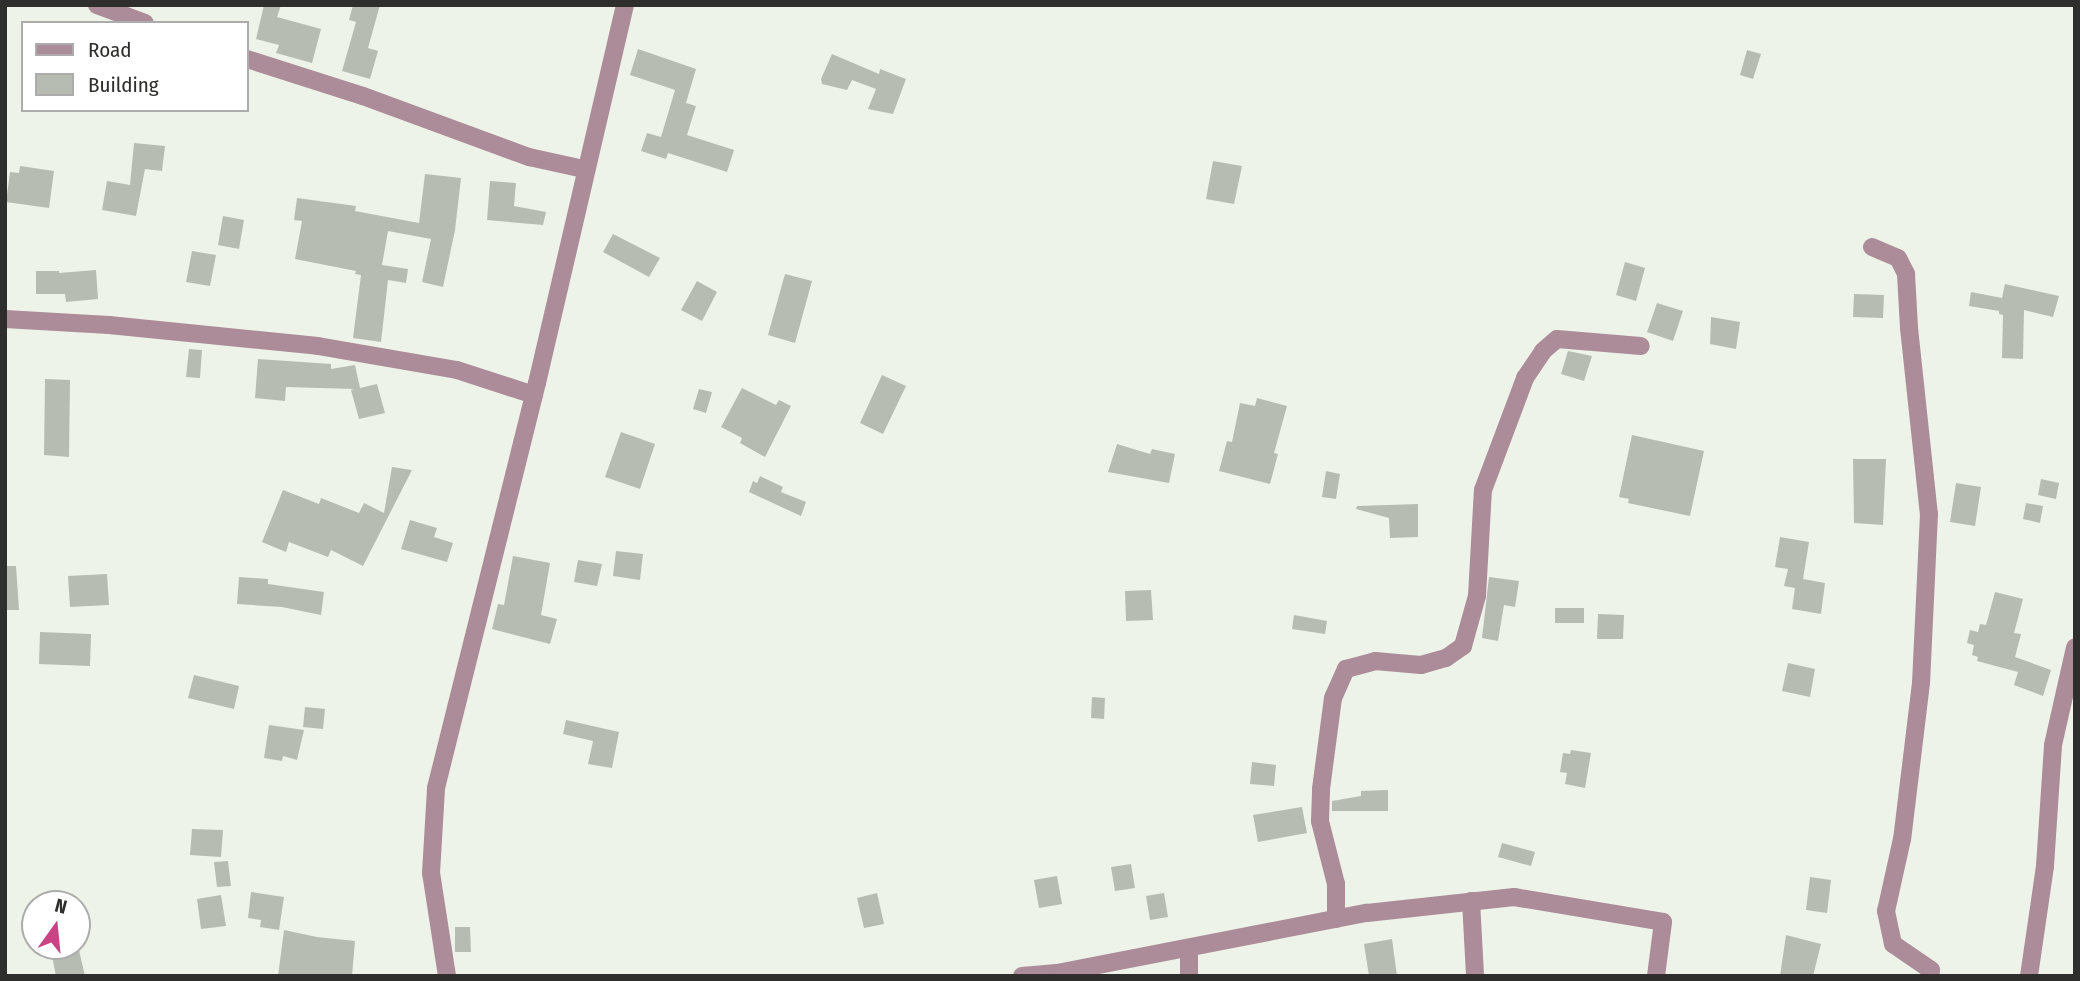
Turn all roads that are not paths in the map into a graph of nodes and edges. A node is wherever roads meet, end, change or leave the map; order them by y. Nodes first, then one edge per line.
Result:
1 (97, 5) edge
2 (625, 5) edge
3 (140, 21) edge
4 (248, 59) edge
5 (584, 169) junction
6 (1872, 247) dead end
7 (5, 319) edge
8 (1641, 346) dead end
9 (534, 395) junction
10 (2075, 647) edge
11 (1471, 901) junction
12 (1336, 919) junction
13 (1189, 948) junction
14 (447, 976) edge
15 (1022, 976) edge
16 (1189, 976) edge
17 (1475, 976) edge
18 (1656, 976) edge
19 (1930, 976) edge
20 (2029, 976) edge

1 - 3 street
2 - 5 street
4 - 5 street
5 - 9 street
6 - 19 street
7 - 9 street
8 - 12 street
9 - 14 street
10 - 20 street
11 - 12 street
11 - 17 street
11 - 18 street
12 - 13 street
13 - 15 street
13 - 16 street

